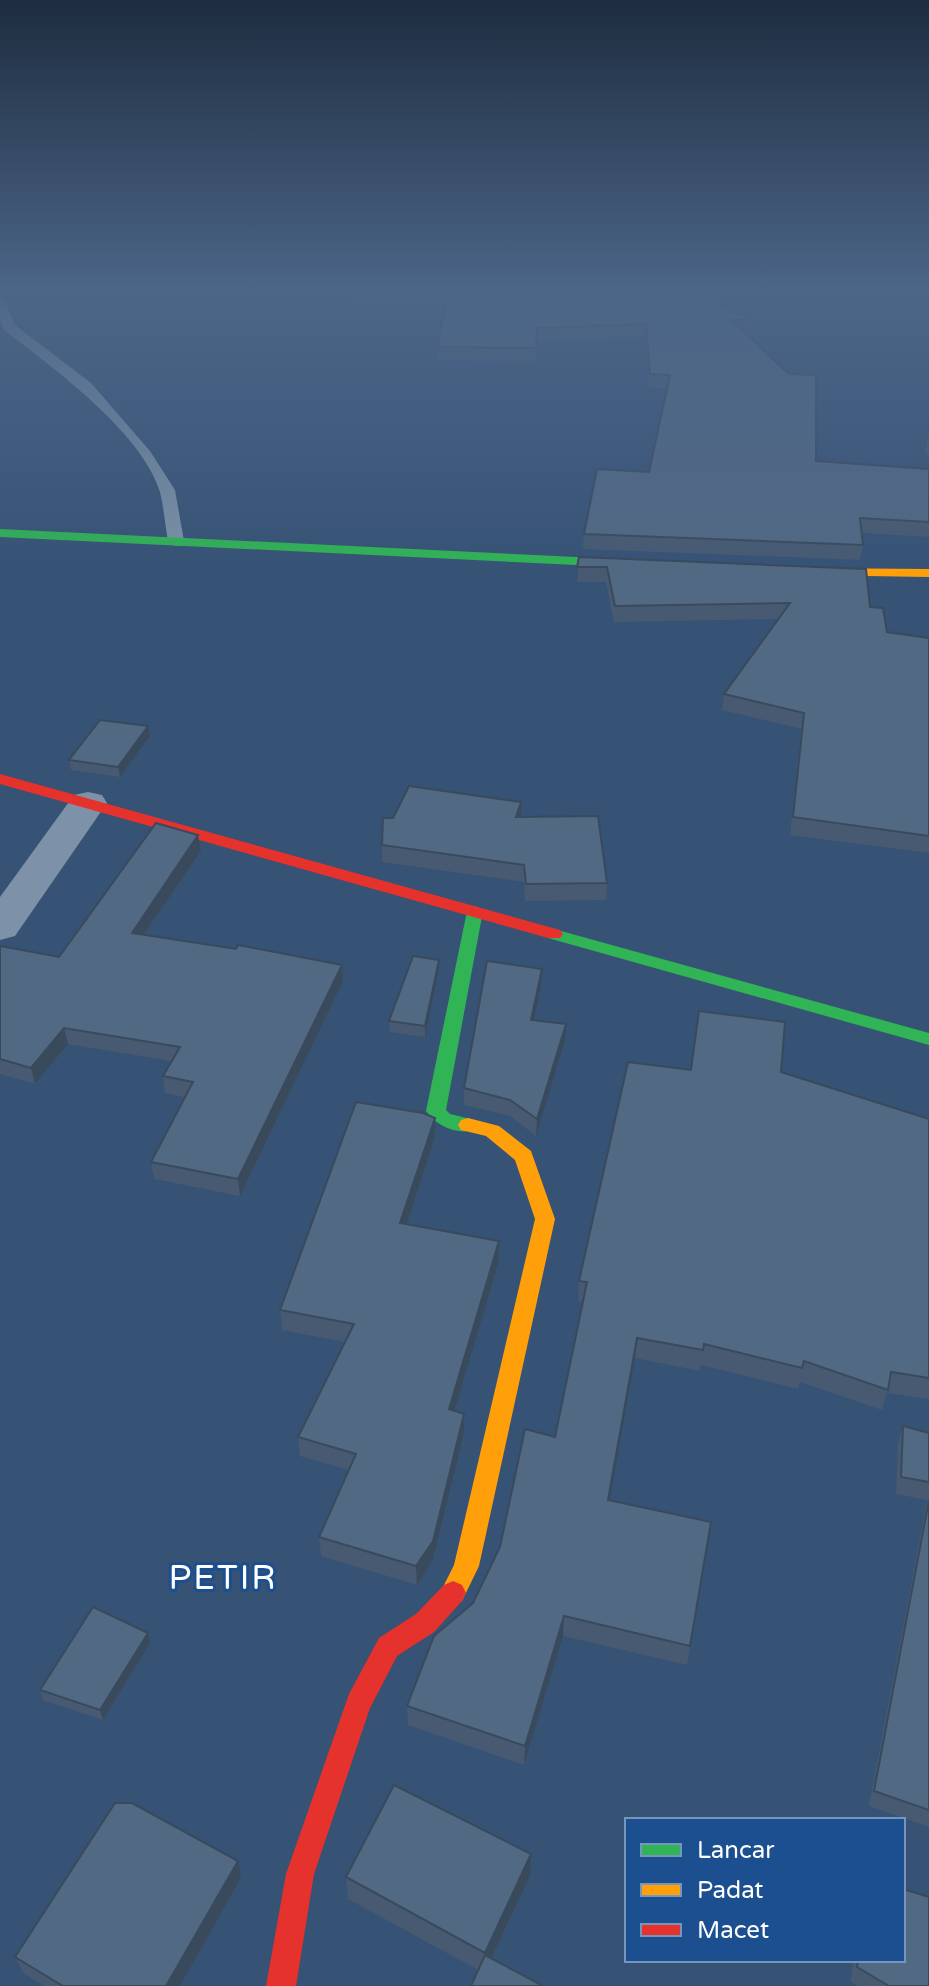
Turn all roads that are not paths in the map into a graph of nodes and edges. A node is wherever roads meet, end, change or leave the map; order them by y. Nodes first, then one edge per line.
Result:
1 (84, 385) edge
2 (0, 533) edge
3 (176, 541) junction
4 (663, 565) edge
5 (788, 571) edge
6 (929, 573) edge
7 (0, 779) edge
8 (88, 803) junction
9 (475, 911) junction
10 (0, 927) edge
11 (929, 1039) edge
12 (281, 1986) edge

1 - 3 lane
2 - 3 street
3 - 4 street
5 - 6 street
7 - 8 street
8 - 9 street
8 - 10 street
9 - 11 street
9 - 12 street

